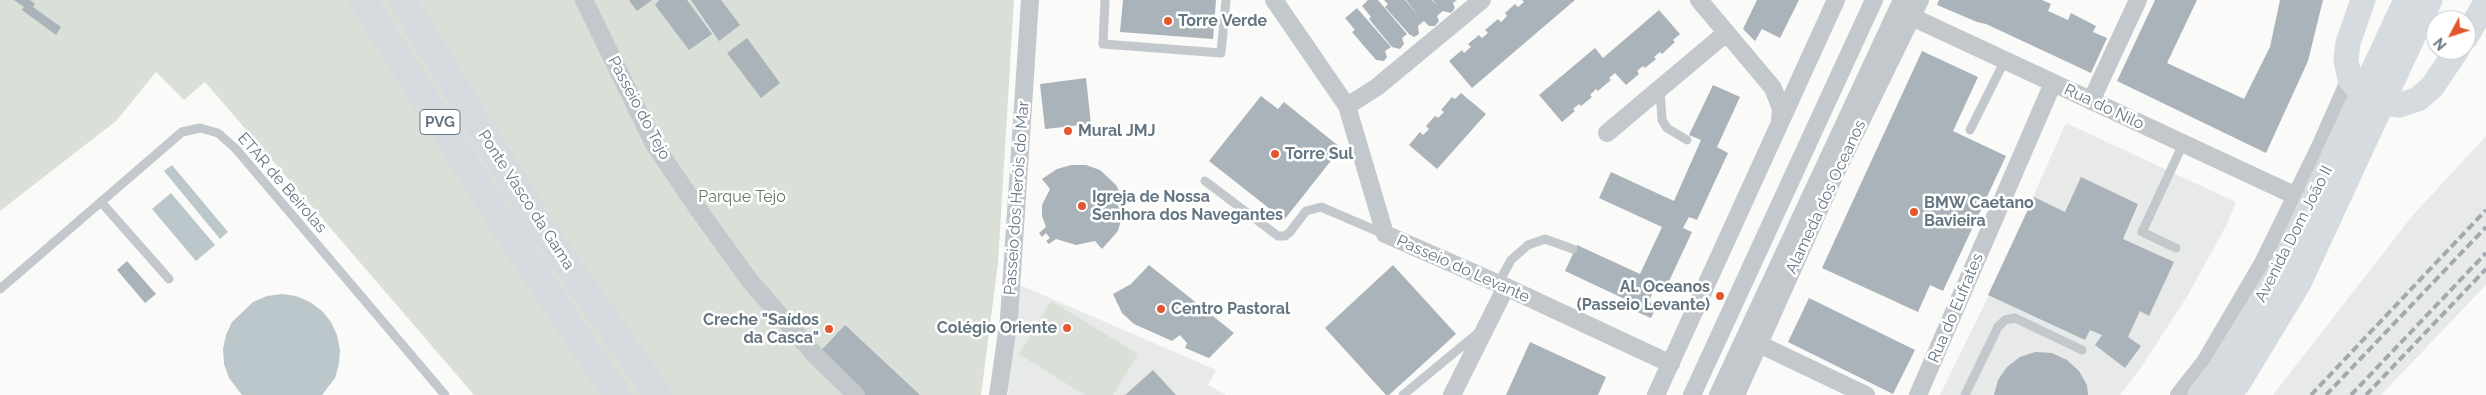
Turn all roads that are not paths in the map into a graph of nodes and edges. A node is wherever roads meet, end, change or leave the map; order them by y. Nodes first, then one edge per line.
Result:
1 (363, 0) edge
2 (402, 0) edge
3 (584, 0) edge
4 (1030, 0) edge
5 (1105, 0) edge
6 (1226, 0) edge
7 (1274, 0) edge
8 (1482, 0) edge
9 (1699, 0) edge
10 (1836, 0) edge
11 (1874, 0) edge
12 (1902, 0) edge
13 (1920, 0) edge
14 (2138, 0) edge
15 (2363, 0) edge
16 (2406, 0) edge
17 (2430, 0) edge
18 (2486, 2) edge
19 (1912, 17) junction
20 (2476, 20) edge
21 (1726, 33) junction
22 (2004, 60) junction
23 (2450, 60) edge
24 (1803, 71) junction
25 (1763, 76) junction
26 (2053, 83) junction
27 (1660, 88) junction
28 (2365, 92) junction
29 (2092, 101) junction
30 (1346, 106) junction
31 (1780, 120) junction
32 (1970, 130) dead end
33 (1607, 133) dead end
34 (1687, 140) dead end
35 (2183, 144) junction
36 (1205, 181) dead end
37 (2296, 196) junction
38 (101, 202) junction
39 (1385, 234) junction
40 (2176, 248) dead end
41 (1573, 250) dead end
42 (169, 279) dead end
43 (1502, 285) junction
44 (0, 289) edge
45 (1488, 325) junction
46 (1759, 344) junction
47 (2082, 350) dead end
48 (1671, 364) junction
49 (445, 395) edge
50 (617, 395) edge
51 (658, 395) edge
52 (856, 395) edge
53 (998, 395) edge
54 (1403, 395) edge
55 (1452, 395) edge
56 (1656, 395) edge
57 (1692, 395) edge
58 (1718, 395) edge
59 (1736, 395) edge
60 (1866, 395) edge
61 (1918, 395) edge
62 (1966, 395) edge
63 (2179, 395) edge
64 (2200, 395) edge
65 (2228, 395) edge

1 - 50 highway, Ponte Vasco da Gama / PVG
2 - 51 highway, Ponte Vasco da Gama / PVG
3 - 52 street, Passeio do Tejo
4 - 53 street, Passeio dos Heróis do Mar
5 - 6 lane
7 - 30 street, Passeio do Levante
8 - 30 street
9 - 21 street
10 - 24 street
11 - 57 street
12 - 58 street, Alameda dos Oceanos
13 - 19 street, Alameda dos Oceanos
14 - 29 street
15 - 28 main road
16 - 28 main road, Avenida Dom João II
17 - 28 main road, Avenida Dom João II
18 - 20 main road
19 - 22 street, Rua do Nilo
19 - 46 street, Alameda dos Oceanos
21 - 25 street
21 - 27 street
22 - 26 street, Rua do Nilo
22 - 32 lane
23 - 28 main road
24 - 25 street
24 - 31 street
25 - 31 street
26 - 29 street, Rua do Nilo
26 - 61 street, Rua do Eufrates
27 - 33 street
27 - 34 lane
28 - 37 street
28 - 64 main road, Avenida Dom João II
28 - 65 main road, Avenida Dom João II
29 - 35 street, Rua do Nilo
30 - 39 street, Passeio do Levante
31 - 48 street
35 - 37 street, Rua do Nilo
35 - 40 lane
36 - 39 lane
37 - 63 street
38 - 42 lane
38 - 44 lane, ETAR de Beirolas
38 - 49 lane, ETAR de Beirolas
39 - 43 street, Passeio do Levante
41 - 43 lane
43 - 45 street
43 - 48 street, Passeio do Levante
45 - 54 lane
45 - 55 street
46 - 59 street, Alameda dos Oceanos
46 - 60 street
47 - 62 lane
48 - 56 street

